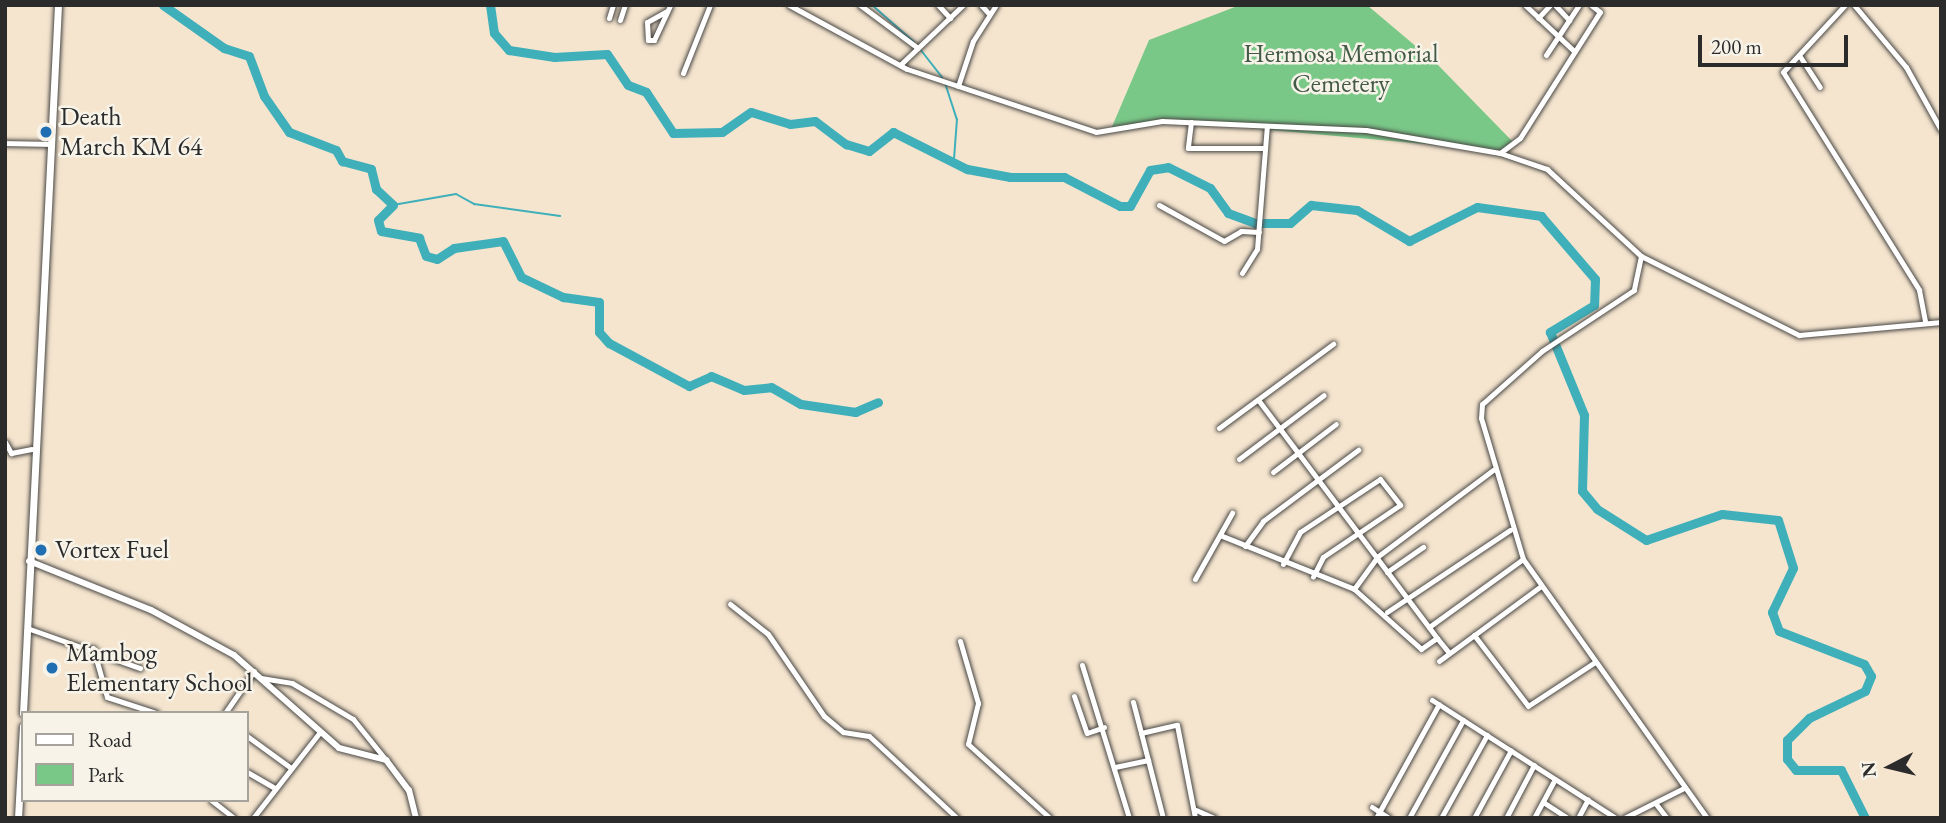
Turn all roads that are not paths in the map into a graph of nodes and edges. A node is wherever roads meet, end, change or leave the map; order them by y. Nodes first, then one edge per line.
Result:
1 (58, 5) edge
2 (613, 5) edge
3 (625, 5) edge
4 (710, 5) edge
5 (789, 5) edge
6 (860, 5) edge
7 (938, 5) edge
8 (963, 5) edge
9 (981, 5) edge
10 (996, 5) edge
11 (1525, 5) edge
12 (1553, 5) edge
13 (1579, 5) edge
14 (1591, 5) edge
15 (1845, 5) edge
16 (1854, 5) edge
17 (668, 8) edge
18 (989, 14) junction
19 (609, 18) dead end
20 (950, 18) junction
21 (1538, 18) junction
22 (620, 20) dead end
23 (1569, 20) junction
24 (1558, 37) junction
25 (918, 48) junction
26 (1574, 51) junction
27 (1546, 55) dead end
28 (1799, 55) junction
29 (900, 65) junction
30 (683, 73) dead end
31 (958, 86) junction
32 (1820, 87) dead end
33 (1191, 122) junction
34 (1267, 126) junction
35 (1941, 130) edge
36 (5, 143) edge
37 (50, 144) junction
38 (1264, 148) junction
39 (1500, 153) junction
40 (1159, 205) dead end
41 (1259, 229) junction
42 (1641, 257) junction
43 (1242, 273) dead end
44 (1925, 321) junction
45 (1941, 322) edge
46 (1333, 344) dead end
47 (1324, 395) dead end
48 (1258, 400) junction
49 (1336, 424) dead end
50 (1219, 428) dead end
51 (1279, 429) junction
52 (5, 442) edge
53 (32, 449) junction
54 (1358, 450) dead end
55 (1298, 453) junction
56 (8, 454) edge
57 (1239, 459) dead end
58 (1493, 470) junction
59 (1273, 472) dead end
60 (1320, 482) junction
61 (1339, 508) junction
62 (1232, 513) dead end
63 (1510, 530) junction
64 (1359, 534) junction
65 (1220, 535) junction
66 (1245, 546) junction
67 (1423, 547) dead end
68 (1377, 557) junction
69 (1523, 559) junction
70 (29, 561) junction
71 (1283, 564) junction
72 (1387, 572) junction
73 (1313, 577) junction
74 (1195, 579) dead end
75 (1541, 586) junction
76 (1354, 589) junction
77 (1408, 600) junction
78 (730, 604) dead end
79 (1387, 612) junction
80 (1429, 627) junction
81 (27, 628) junction
82 (1475, 635) junction
83 (1437, 638) junction
84 (960, 641) dead end
85 (93, 648) junction
86 (1449, 653) junction
87 (1439, 661) dead end
88 (1595, 662) junction
89 (1082, 664) dead end
90 (140, 668) dead end
91 (254, 671) junction
92 (261, 678) junction
93 (1074, 696) dead end
94 (1432, 700) dead end
95 (1133, 702) dead end
96 (1439, 704) junction
97 (23, 711) edge
98 (150, 711) edge
99 (226, 711) edge
100 (1463, 720) junction
101 (1104, 727) junction
102 (320, 732) junction
103 (1141, 733) junction
104 (1487, 735) junction
105 (248, 737) edge
106 (1511, 750) junction
107 (386, 760) junction
108 (1148, 760) junction
109 (21, 763) edge
110 (1535, 765) junction
111 (1115, 767) junction
112 (291, 768) junction
113 (248, 773) edge
114 (1555, 779) junction
115 (275, 788) junction
116 (1684, 788) junction
117 (1588, 799) junction
118 (214, 802) edge
119 (1543, 802) junction
120 (1656, 804) junction
121 (1372, 807) dead end
122 (1643, 808) junction
123 (1196, 810) junction
124 (1378, 815) edge
125 (1607, 815) edge
126 (18, 818) edge
127 (234, 818) edge
128 (253, 818) edge
129 (416, 818) edge
130 (957, 818) edge
131 (1049, 818) edge
132 (1129, 818) edge
133 (1163, 818) edge
134 (1195, 818) edge
135 (1214, 818) edge
136 (1390, 818) edge
137 (1409, 818) edge
138 (1441, 818) edge
139 (1474, 818) edge
140 (1506, 818) edge
141 (1534, 818) edge
142 (1568, 818) edge
143 (1578, 818) edge
144 (1616, 818) edge
145 (1624, 818) edge
146 (1638, 818) edge
147 (1667, 818) edge
148 (1707, 818) edge

1 - 37 main road
2 - 19 street
3 - 22 street
4 - 30 street
5 - 29 street
6 - 25 street
7 - 20 street
8 - 20 street
9 - 18 street
10 - 18 street
11 - 21 street
12 - 21 street
12 - 23 street
13 - 23 street
14 - 26 street
15 - 28 street
16 - 35 street
17 - 17 street
18 - 31 street
20 - 25 street
21 - 24 street
23 - 24 street
24 - 26 street
24 - 27 street
25 - 29 street
26 - 39 street
28 - 32 street
28 - 44 street
29 - 31 street
31 - 33 street
33 - 34 street
33 - 38 street
34 - 38 street
34 - 39 street
36 - 37 street
37 - 53 main road
38 - 41 street
39 - 42 street
40 - 41 street
41 - 43 street
42 - 44 street
42 - 58 street
44 - 45 street
46 - 48 street
47 - 51 street
48 - 50 street
48 - 51 street
49 - 55 street
51 - 55 street
51 - 57 street
52 - 56 street
53 - 56 street
53 - 70 main road
54 - 60 street
55 - 59 street
55 - 60 street
58 - 63 street
58 - 68 street
60 - 61 street
60 - 66 street
61 - 64 street
61 - 64 street
61 - 71 street
62 - 65 street
63 - 69 street
63 - 77 street
64 - 68 street
64 - 73 street
65 - 66 street
65 - 74 street
66 - 71 street
67 - 72 street
68 - 72 street
68 - 76 street
69 - 75 street
69 - 80 street
70 - 81 main road
70 - 91 street
71 - 73 street
72 - 77 street
73 - 76 street
75 - 82 street
75 - 88 street
76 - 79 street
77 - 79 street
77 - 80 street
78 - 130 street
79 - 83 street
80 - 83 street
81 - 85 street
81 - 97 main road
82 - 86 street
82 - 88 street
83 - 86 street
84 - 131 street
85 - 90 street
85 - 98 street
86 - 87 street
88 - 116 street
89 - 101 street
91 - 92 street
91 - 99 street
92 - 102 street
92 - 107 street
93 - 101 street
94 - 96 street
95 - 103 street
96 - 100 street
96 - 124 street
100 - 104 street
100 - 137 street
101 - 111 street
102 - 107 street
102 - 112 street
103 - 108 street
103 - 123 street
104 - 106 street
104 - 138 street
105 - 112 street
106 - 110 street
106 - 139 street
107 - 129 street
108 - 111 street
108 - 133 street
109 - 126 main road
110 - 114 street
110 - 140 street
111 - 132 street
112 - 115 street
113 - 115 street
114 - 117 street
114 - 119 street
115 - 128 street
116 - 120 street
116 - 148 street
117 - 125 street
117 - 143 street
118 - 127 street
119 - 141 street
119 - 142 street
120 - 122 street
120 - 147 street
121 - 124 street
122 - 145 street
122 - 146 street
123 - 134 street
123 - 135 street
124 - 136 street
125 - 144 street

